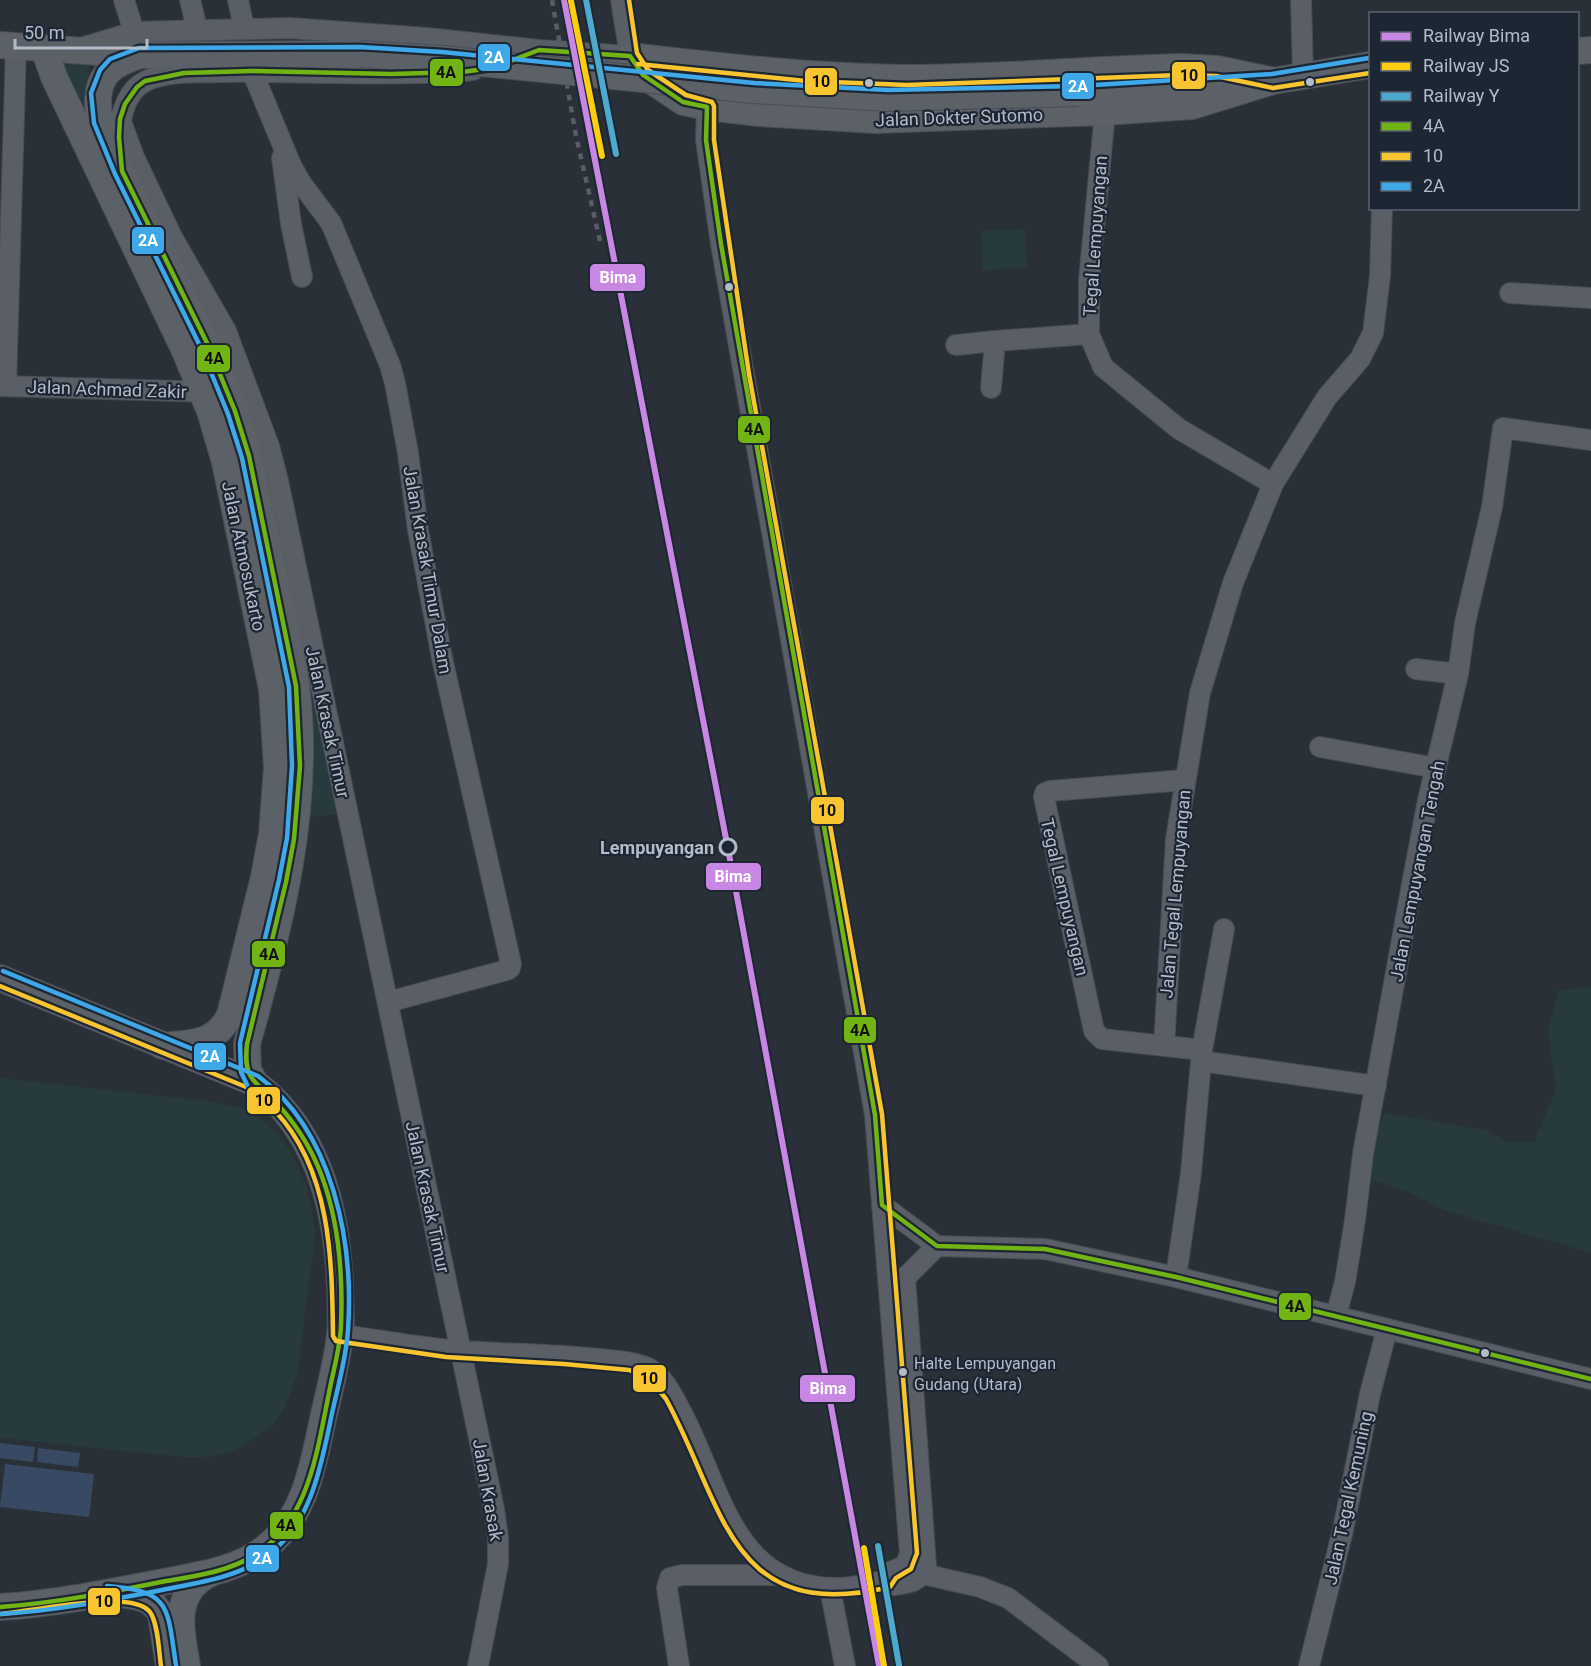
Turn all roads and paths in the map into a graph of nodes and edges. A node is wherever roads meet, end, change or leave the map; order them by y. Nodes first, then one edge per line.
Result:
1 (124, 0) edge
2 (190, 0) edge
3 (238, 0) edge
4 (621, 0) edge
5 (1301, 0) edge
6 (243, 28) junction
7 (197, 29) junction
8 (463, 42) junction
9 (137, 43) junction
10 (8, 46) edge
11 (44, 49) junction
12 (538, 50) junction
13 (1369, 65) edge
14 (633, 67) junction
15 (749, 69) junction
16 (252, 71) junction
17 (462, 72) junction
18 (811, 74) junction
19 (1303, 75) junction
20 (1273, 81) junction
21 (707, 107) junction
22 (1105, 112) junction
23 (811, 116) junction
24 (120, 119) junction
25 (278, 132) junction
26 (122, 171) junction
27 (1382, 210) edge
28 (302, 277) dead end
29 (1510, 293) dead end
30 (1591, 298) edge
31 (1089, 334) junction
32 (995, 341) junction
33 (956, 345) dead end
34 (3, 386) edge
35 (991, 388) dead end
36 (202, 392) junction
37 (239, 392) junction
38 (1591, 440) edge
39 (1272, 484) junction
40 (1416, 669) dead end
41 (1458, 674) junction
42 (296, 686) junction
43 (1320, 747) dead end
44 (1436, 768) junction
45 (1185, 780) junction
46 (275, 879) junction
47 (1224, 929) dead end
48 (0, 978) edge
49 (0, 994) edge
50 (44, 997) junction
51 (388, 1002) junction
52 (162, 1046) junction
53 (1164, 1046) junction
54 (1202, 1056) junction
55 (255, 1083) junction
56 (1376, 1086) junction
57 (882, 1205) junction
58 (937, 1246) junction
59 (1176, 1277) junction
60 (904, 1278) junction
61 (890, 1293) junction
62 (1336, 1316) junction
63 (1387, 1329) junction
64 (340, 1335) junction
65 (459, 1351) junction
66 (1591, 1378) edge
67 (214, 1572) junction
68 (923, 1574) junction
69 (780, 1575) junction
70 (887, 1580) junction
71 (830, 1588) junction
72 (106, 1593) junction
73 (0, 1607) edge
74 (170, 1666) edge
75 (187, 1666) edge
76 (478, 1666) edge
77 (679, 1666) edge
78 (845, 1666) edge
79 (1098, 1666) edge
80 (1309, 1666) edge

1 - 9 street
2 - 7 street
3 - 6 street
4 - 14 street
5 - 19 street
6 - 7 street
6 - 8 street
7 - 9 street
8 - 12 street
8 - 17 street
9 - 11 main road
9 - 14 main road, bridge
9 - 26 main road, Jalan Atmosukarto
10 - 11 main road
10 - 34 street
11 - 36 main road, Jalan Atmosukarto
12 - 14 street
12 - 17 street
13 - 19 main road, Jalan Dokter Sutomo
14 - 15 main road, Jalan Dokter Sutomo
14 - 20 main road, Jalan Dokter Sutomo, bridge
14 - 21 main road, Jalan Dokter Sutomo
15 - 18 main road, Jalan Dokter Sutomo
15 - 21 street
16 - 17 street
16 - 24 street
16 - 25 street, Jalan Krasak Timur Dalam
18 - 20 main road, Jalan Dokter Sutomo
18 - 23 street
19 - 20 main road, Jalan Dokter Sutomo
20 - 22 main road, Jalan Dokter Sutomo
21 - 23 main road, Jalan Dokter Sutomo
21 - 57 street
22 - 23 main road, Jalan Dokter Sutomo
22 - 31 street, Tegal Lempuyangan
24 - 26 street, Jalan Atmosukarto
24 - 37 street
25 - 28 street
25 - 51 street, Jalan Krasak Timur Dalam
26 - 37 main road, Jalan Atmosukarto
27 - 39 street, Jalan Tegal Lempuyangan
29 - 30 street
31 - 32 street
31 - 39 street, Tegal Lempuyangan
32 - 33 street
32 - 35 street
34 - 36 street, Jalan Achmad Zakir
36 - 37 street, Jalan Achmad Zakir
36 - 42 main road, Jalan Atmosukarto
37 - 42 main road, Jalan Atmosukarto
38 - 41 street, Jalan Lempuyangan Tengah
39 - 45 street, Jalan Tegal Lempuyangan
40 - 41 street
41 - 44 street, Jalan Lempuyangan Tengah
42 - 46 main road, Jalan Atmosukarto
42 - 51 street, Jalan Krasak Timur
43 - 44 street
44 - 56 street, Jalan Lempuyangan Tengah
45 - 53 street, Jalan Tegal Lempuyangan
45 - 53 street, Tegal Lempuyangan
46 - 52 main road, Jalan Atmosukarto
46 - 55 main road, Jalan Atmosukarto
47 - 54 street
48 - 50 main road
49 - 50 main road
50 - 52 main road
51 - 65 street, Jalan Krasak Timur
52 - 55 main road
53 - 54 street
54 - 56 street
54 - 59 street
55 - 64 main road
56 - 62 street, Jalan Lempuyangan Tengah
57 - 58 street
57 - 61 street
58 - 59 street
58 - 60 street
59 - 62 street
60 - 61 street
60 - 68 street
61 - 70 street
62 - 63 street
63 - 66 street
63 - 80 street, Jalan Tegal Kemuning
64 - 65 street
64 - 67 main road
65 - 69 street
65 - 76 street, Jalan Krasak
67 - 72 main road
67 - 75 main road
68 - 70 street
68 - 79 street
69 - 71 street
69 - 77 street
70 - 71 street
71 - 78 street
72 - 73 main road
72 - 74 main road

